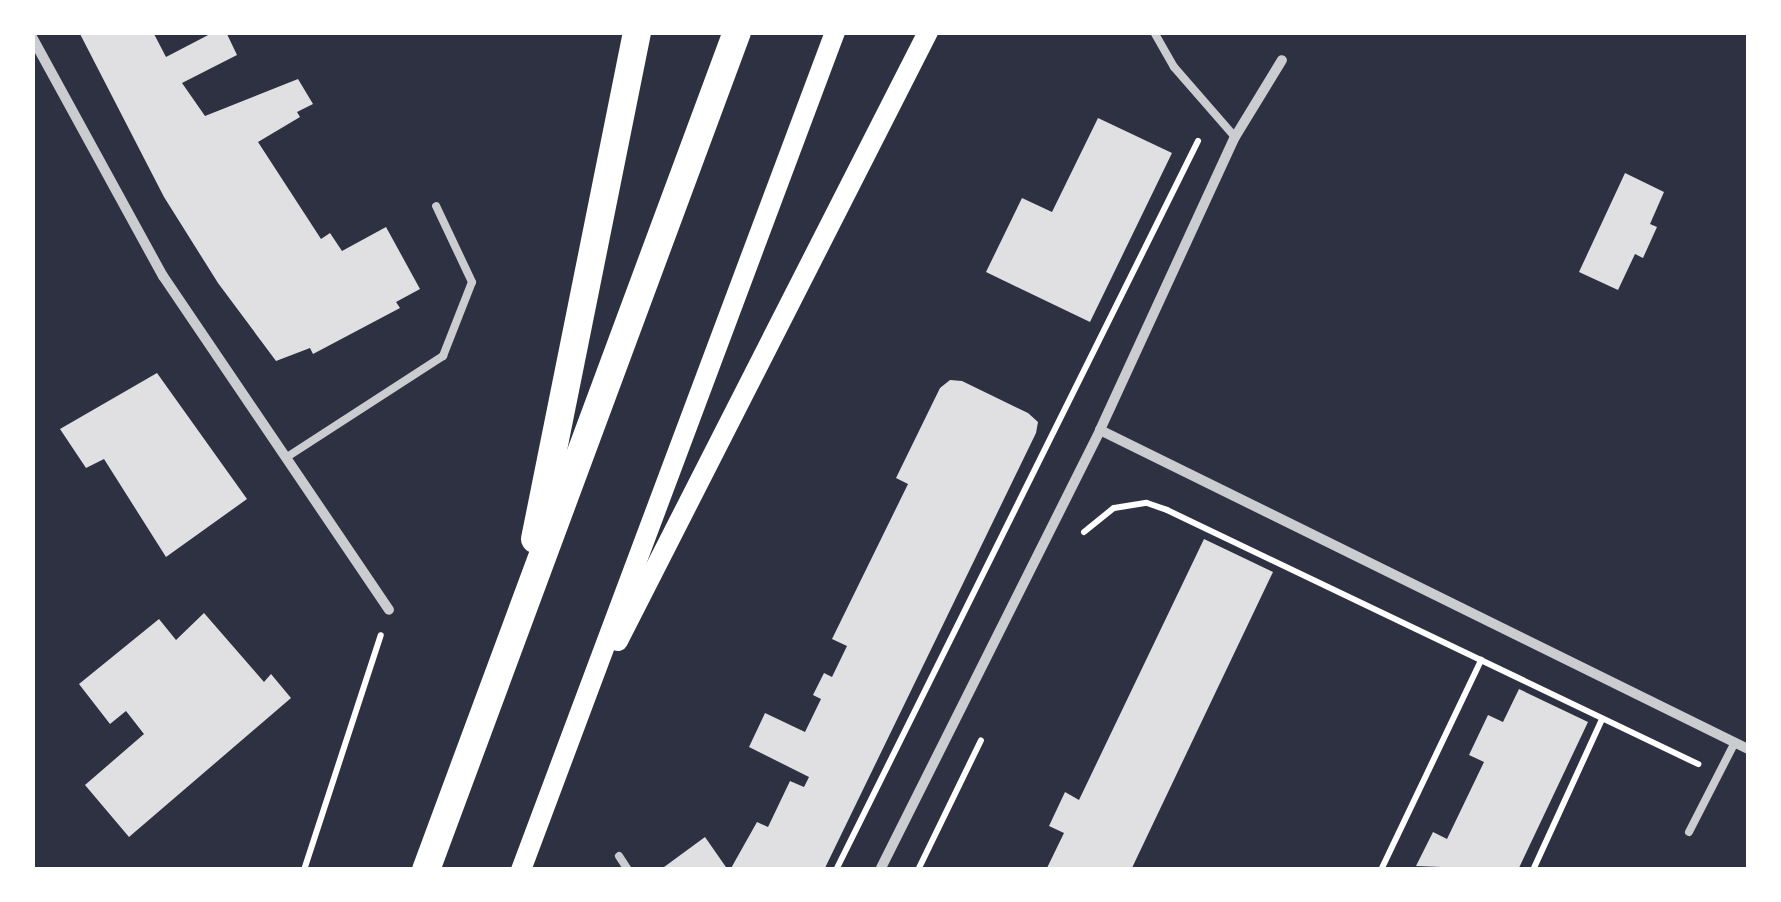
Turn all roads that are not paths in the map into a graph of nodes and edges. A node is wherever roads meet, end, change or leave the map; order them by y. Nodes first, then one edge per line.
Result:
1 (636, 32) edge
2 (737, 32) edge
3 (835, 32) edge
4 (928, 32) edge
5 (1154, 32) edge
6 (32, 37) edge
7 (1282, 60) dead end
8 (1235, 137) junction
9 (436, 206) dead end
10 (1100, 430) junction
11 (287, 457) junction
12 (389, 610) road end
13 (520, 618) junction
14 (574, 727) junction
15 (1735, 742) junction
16 (1748, 749) edge
17 (1690, 832) dead end
18 (619, 856) dead end
19 (426, 870) edge
20 (521, 870) edge
21 (628, 870) edge
22 (880, 870) edge

1 - 13 highway
2 - 13 highway
3 - 14 main road
4 - 14 main road
5 - 8 lane
6 - 11 street
7 - 8 street
8 - 10 street
9 - 11 lane
10 - 15 street
10 - 22 street
11 - 12 street
13 - 19 highway
14 - 20 main road
15 - 16 street
15 - 17 lane
18 - 21 lane

